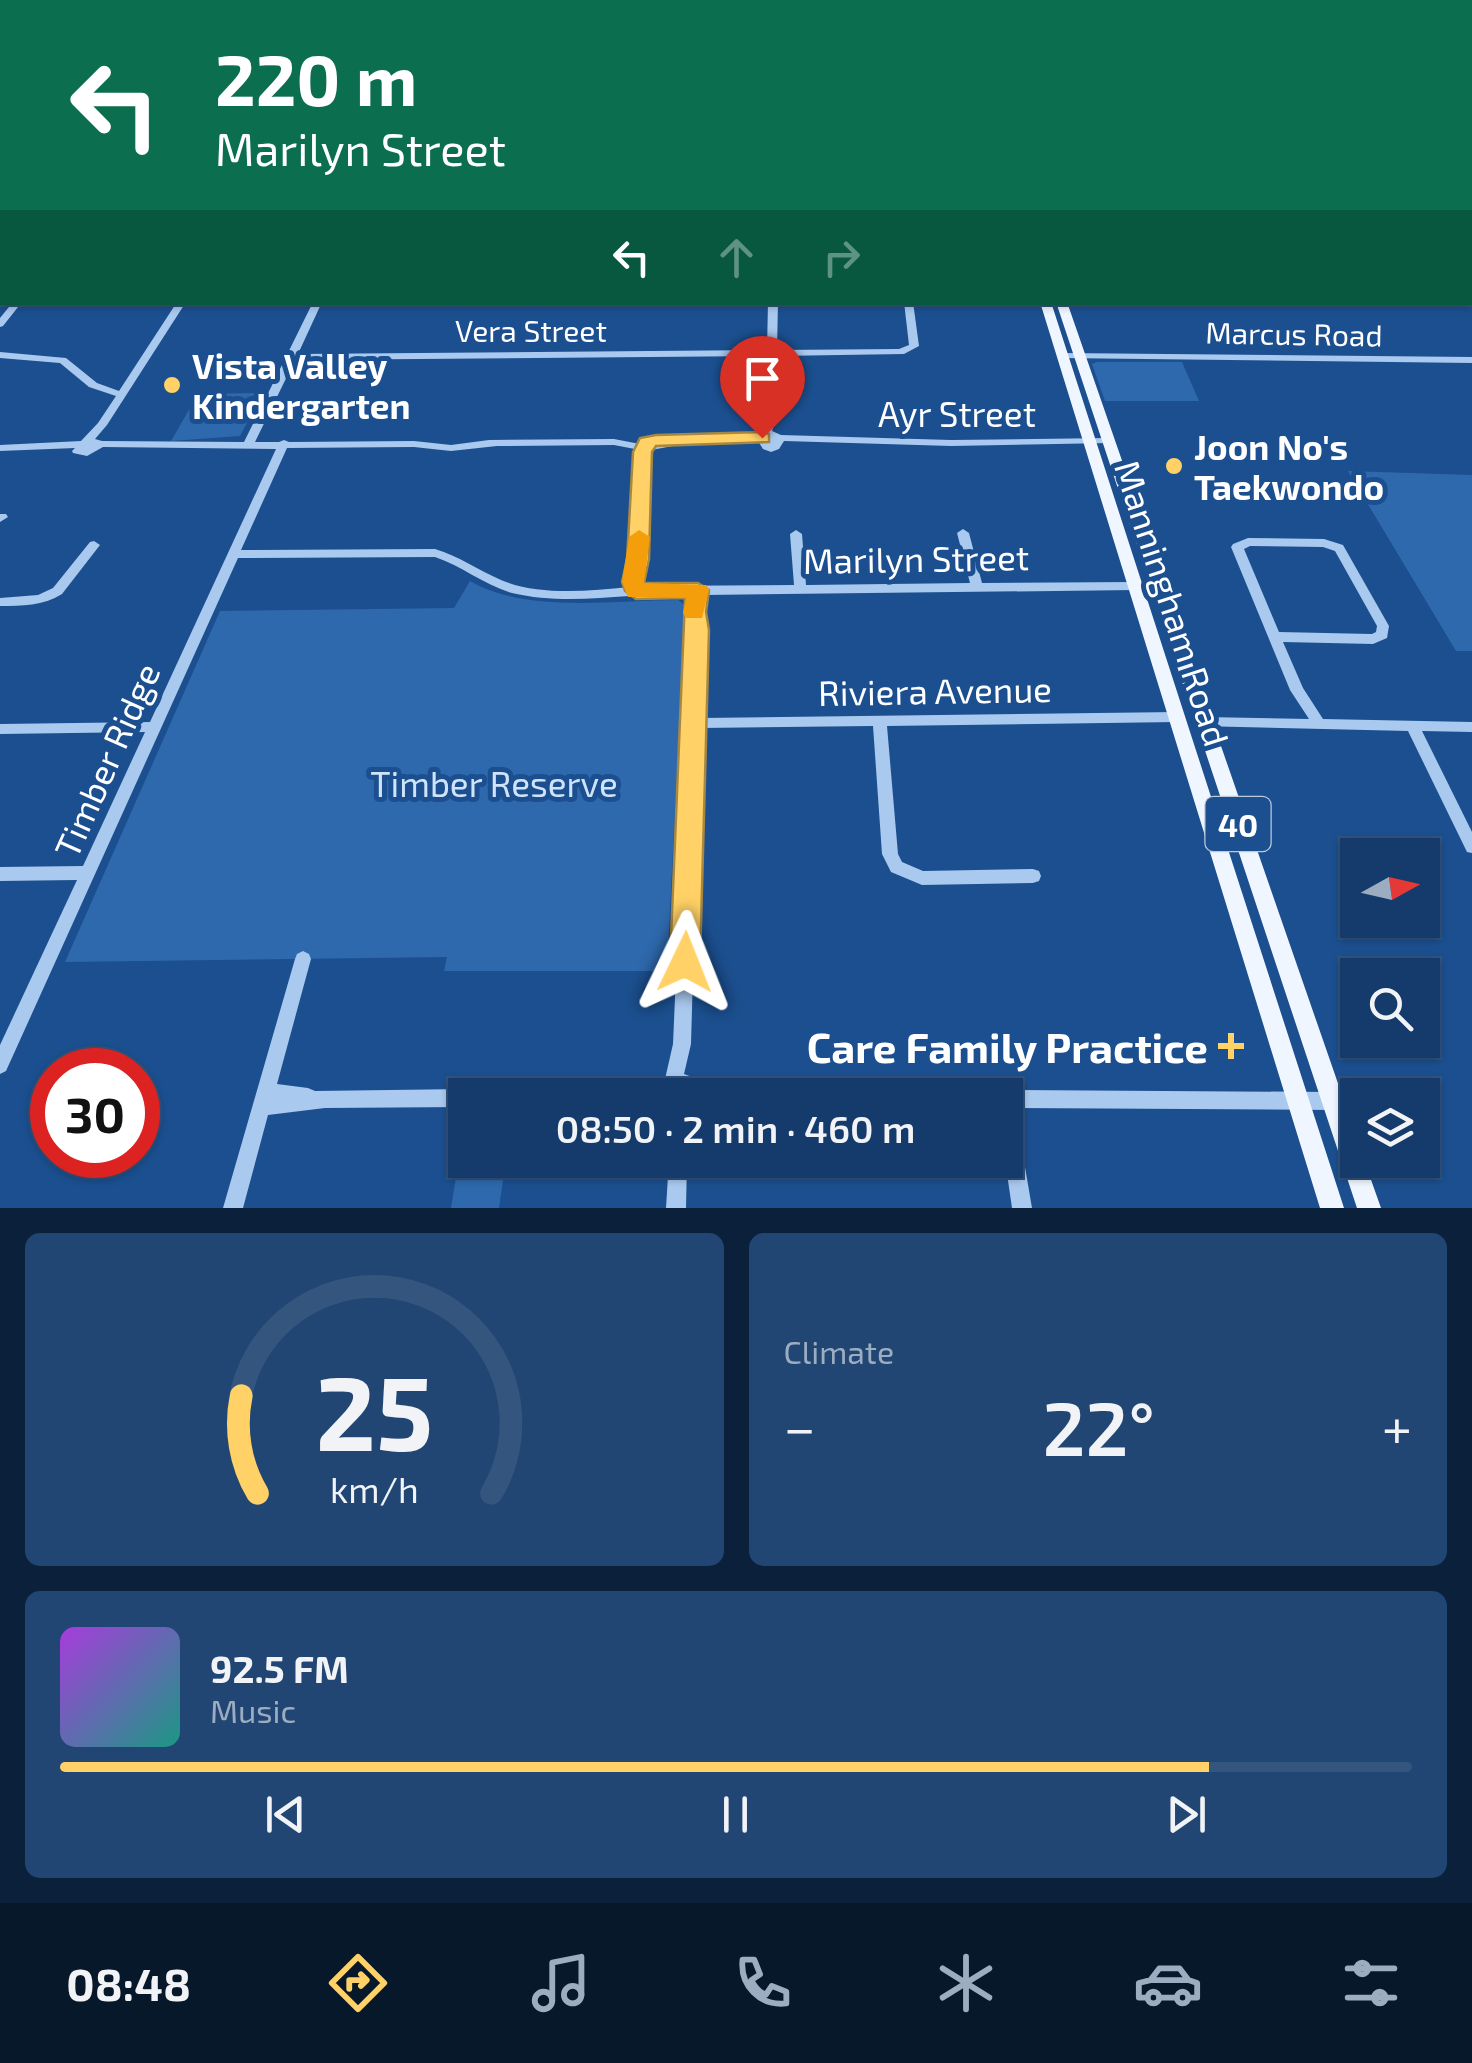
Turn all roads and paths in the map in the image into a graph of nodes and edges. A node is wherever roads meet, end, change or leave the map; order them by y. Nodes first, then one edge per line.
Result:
1 (1033, 0) edge
2 (1130, 0) edge
3 (180, 305) edge
4 (317, 305) edge
5 (773, 305) edge
6 (908, 305) edge
7 (1046, 305) edge
8 (1062, 305) edge
9 (772, 353) junction
10 (0, 355) edge
11 (1062, 356) junction
12 (291, 358) junction
13 (1079, 358) junction
14 (1472, 360) edge
15 (122, 395) junction
16 (771, 440) junction
17 (1086, 441) junction
18 (1106, 441) junction
19 (250, 443) junction
20 (89, 446) junction
21 (282, 446) junction
22 (646, 446) junction
23 (0, 448) edge
24 (964, 533) dead end
25 (796, 534) dead end
26 (110, 544) dead end
27 (232, 554) junction
28 (1135, 586) junction
29 (977, 588) junction
30 (698, 590) junction
31 (800, 590) junction
32 (636, 591) junction
33 (0, 602) edge
34 (1276, 638) junction
35 (1297, 690) junction
36 (1177, 717) junction
37 (880, 721) junction
38 (1203, 722) junction
39 (694, 723) junction
40 (1302, 724) junction
41 (1320, 724) junction
42 (1412, 726) junction
43 (154, 727) junction
44 (1472, 727) edge
45 (0, 728) edge
46 (1472, 847) edge
47 (88, 873) junction
48 (0, 874) edge
49 (1034, 876) dead end
50 (302, 958) dead end
51 (0, 1066) edge
52 (680, 1078) edge
53 (448, 1098) edge
54 (264, 1100) junction
55 (1023, 1100) edge
56 (1298, 1100) junction
57 (1333, 1101) junction
58 (677, 1178) edge
59 (1017, 1178) edge
60 (233, 1208) edge
61 (676, 1208) edge
62 (1022, 1208) edge
63 (1332, 1208) edge
64 (1369, 1208) edge

1 - 2 street
3 - 15 street
4 - 12 street
5 - 9 street
6 - 9 street, Vera Street
7 - 11 main road, Manningham Road / 40
8 - 13 main road, Manningham Road / 40
9 - 12 street, Vera Street
9 - 16 street
10 - 15 street
11 - 13 street, Marcus Road
11 - 17 main road, Manningham Road / 40
12 - 19 street
13 - 14 street, Marcus Road
13 - 18 main road, Manningham Road / 40
15 - 20 street
16 - 17 street, Ayr Street
16 - 22 street, Ayr Street
17 - 18 street, Ayr Street
17 - 28 main road, Manningham Road / 40
18 - 38 main road, Manningham Road / 40
19 - 20 street, Ayr Street
19 - 21 street, Ayr Street
20 - 23 street, Ayr Street
21 - 22 street, Ayr Street
21 - 27 street, Timber Ridge
22 - 32 street
24 - 29 street
25 - 31 street
26 - 33 street
27 - 32 street, Marilyn Street
27 - 43 street, Timber Ridge
28 - 29 street, Marilyn Street
28 - 36 main road, Manningham Road / 40
29 - 31 street, Marilyn Street
30 - 31 street, Marilyn Street
30 - 32 street, Marilyn Street
30 - 39 street
34 - 34 street
34 - 35 street
35 - 40 street
35 - 41 street
36 - 37 street, Riviera Avenue
36 - 56 main road, Manningham Road / 40
37 - 39 street, Riviera Avenue
37 - 49 street
38 - 40 street
38 - 57 main road, Manningham Road / 40
39 - 52 street
40 - 41 street
41 - 42 street
42 - 44 street
42 - 46 street
43 - 45 street
43 - 47 street, Timber Ridge
47 - 48 street
47 - 51 street, Timber Ridge
50 - 54 street
53 - 54 street
54 - 60 street
55 - 56 street
56 - 57 street
56 - 63 main road, Manningham Road / 40
57 - 64 main road, Manningham Road / 40
58 - 61 street
59 - 62 street

